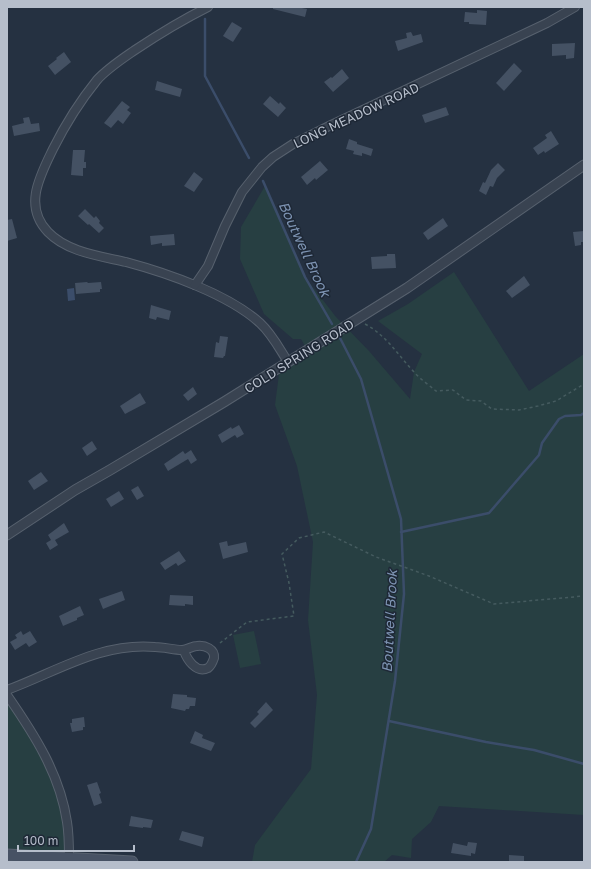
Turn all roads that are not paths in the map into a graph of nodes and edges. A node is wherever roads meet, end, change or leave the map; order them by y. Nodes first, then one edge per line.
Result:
1 (208, 7) edge
2 (575, 7) edge
3 (584, 165) edge
4 (195, 285) junction
5 (288, 362) junction
6 (7, 535) edge
7 (184, 651) dead end
8 (7, 690) edge
9 (7, 695) edge
10 (7, 855) edge
11 (69, 858) junction
12 (132, 862) edge

1 - 4 street
2 - 4 street, LONG MEADOW ROAD
3 - 5 street, COLD SPRING ROAD
4 - 5 street
5 - 6 street, COLD SPRING ROAD
7 - 8 street
9 - 11 street
10 - 11 main road
11 - 12 main road

